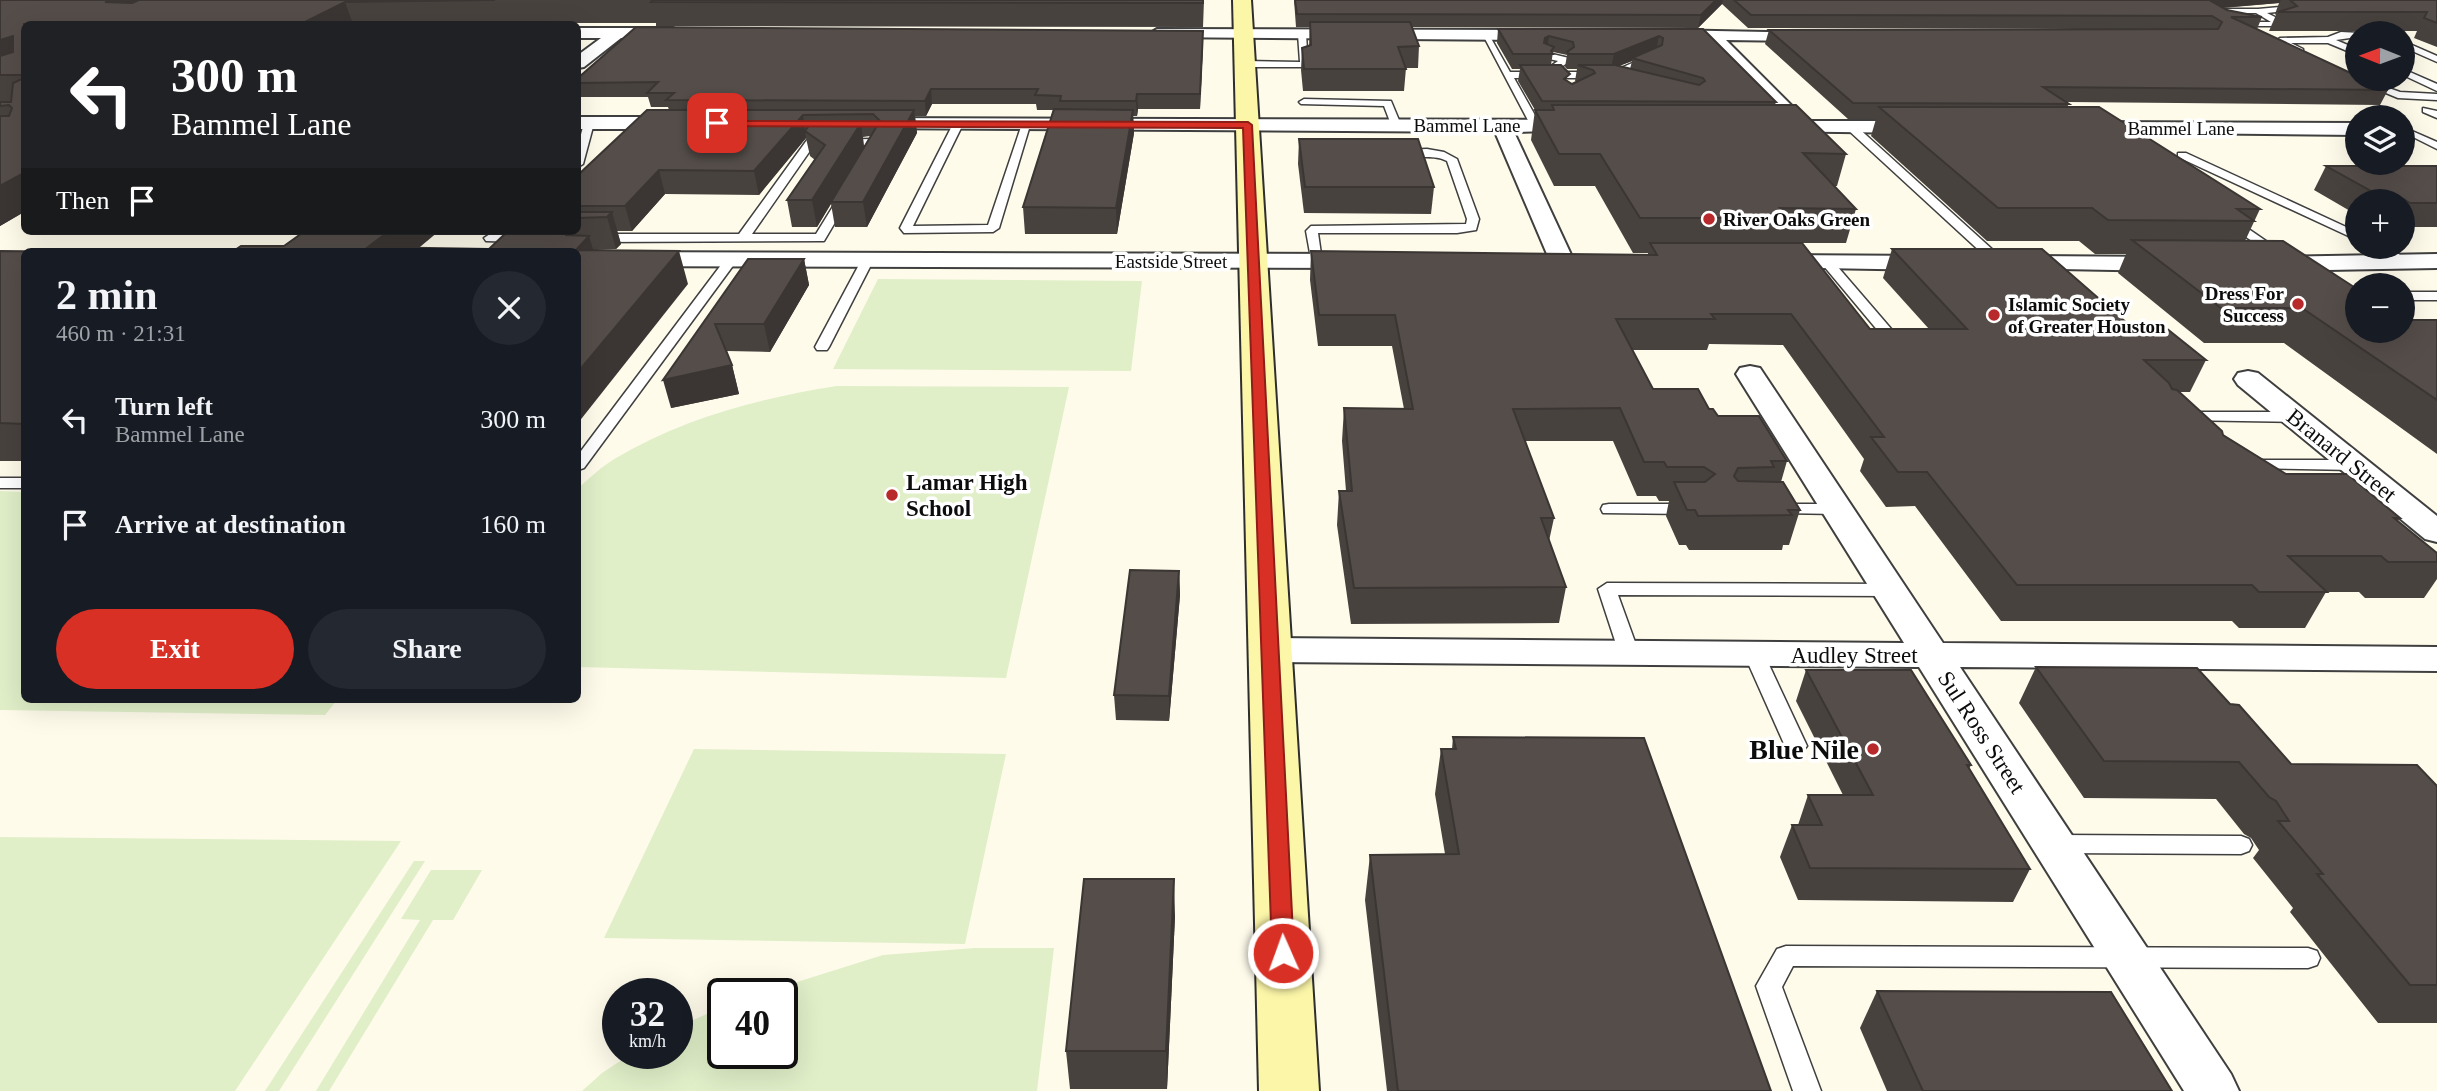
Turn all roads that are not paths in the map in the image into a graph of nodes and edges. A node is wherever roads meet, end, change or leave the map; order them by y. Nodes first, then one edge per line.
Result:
1 (2315, 5) edge
2 (2258, 11) junction
3 (581, 33) edge
4 (617, 33) junction
5 (695, 33) edge
6 (1244, 33) edge
7 (1134, 34) edge
8 (1302, 34) junction
9 (1485, 35) junction
10 (1552, 35) edge
11 (1645, 35) edge
12 (1712, 35) junction
13 (2345, 35) edge
14 (1822, 36) edge
15 (2329, 40) junction
16 (2415, 43) edge
17 (2426, 43) edge
18 (2345, 47) edge
19 (2415, 49) edge
20 (1548, 56) edge
21 (1655, 56) edge
22 (2313, 57) edge
23 (2437, 59) edge
24 (581, 61) edge
25 (1507, 75) junction
26 (1563, 75) junction
27 (1613, 75) junction
28 (1626, 78) edge
29 (2415, 78) edge
30 (1578, 86) edge
31 (2437, 88) edge
32 (2389, 91) edge
33 (2437, 97) edge
34 (1304, 102) dead end
35 (583, 123) edge
36 (690, 123) edge
37 (810, 124) edge
38 (958, 124) junction
39 (1027, 124) junction
40 (1248, 125) junction
41 (1396, 125) junction
42 (1502, 126) junction
43 (1536, 126) junction
44 (1592, 126) edge
45 (1760, 127) edge
46 (1802, 127) junction
47 (1851, 127) junction
48 (1944, 127) edge
49 (2064, 128) edge
50 (2090, 128) junction
51 (2345, 129) edge
52 (2415, 135) edge
53 (2112, 143) edge
54 (2437, 146) edge
55 (1392, 152) edge
56 (2182, 155) dead end
57 (862, 166) edge
58 (848, 190) edge
59 (2218, 213) edge
60 (2345, 230) edge
61 (493, 235) edge
62 (503, 235) edge
63 (530, 238) edge
64 (743, 238) junction
65 (481, 248) edge
66 (581, 249) edge
67 (581, 249) edge
68 (2400, 259) edge
69 (731, 260) junction
70 (867, 261) junction
71 (1253, 261) junction
72 (1316, 261) junction
73 (1384, 261) edge
74 (1535, 261) edge
75 (1562, 261) junction
76 (1587, 261) edge
77 (2437, 261) edge
78 (1747, 262) edge
79 (1827, 262) junction
80 (2000, 263) junction
81 (2407, 263) junction
82 (2188, 264) edge
83 (2254, 264) edge
84 (2304, 270) junction
85 (2415, 296) edge
86 (2437, 296) edge
87 (1894, 341) edge
88 (822, 347) dead end
89 (1750, 374) dead end
90 (2248, 379) dead end
91 (2164, 416) edge
92 (2295, 418) junction
93 (581, 461) edge
94 (2354, 465) junction
95 (2229, 466) edge
96 (0, 483) edge
97 (21, 483) edge
98 (1609, 509) dead end
99 (1696, 509) edge
100 (1759, 509) edge
101 (1838, 509) junction
102 (2437, 532) edge
103 (1890, 590) junction
104 (1270, 650) junction
105 (1629, 653) junction
106 (1754, 654) junction
107 (1933, 655) junction
108 (2437, 659) edge
109 (1797, 746) dead end
110 (2055, 844) junction
111 (2241, 845) dead end
112 (2128, 957) junction
113 (2308, 958) dead end
114 (1289, 1091) edge
115 (1807, 1091) edge
116 (2213, 1091) edge

1 - 2 lane
2 - 2 lane
3 - 4 street
4 - 5 street
4 - 24 street
6 - 7 street
6 - 8 street
6 - 8 lane
6 - 40 street
8 - 9 street
9 - 10 street
9 - 25 lane
11 - 12 street
12 - 14 street
12 - 46 street
13 - 15 lane
15 - 18 lane
15 - 22 lane
16 - 17 lane
19 - 23 lane
20 - 26 lane
21 - 27 lane
25 - 26 lane
25 - 43 lane
26 - 27 lane
26 - 30 lane
27 - 28 lane
29 - 31 lane
32 - 33 lane
34 - 41 lane
35 - 36 street
37 - 38 street, Bammel Lane
38 - 39 street, Bammel Lane
38 - 39 lane
39 - 40 street, Bammel Lane
40 - 41 street, Bammel Lane
40 - 71 street
41 - 42 street, Bammel Lane
42 - 43 street, Bammel Lane
42 - 75 street
43 - 44 street, Bammel Lane
45 - 46 street
46 - 47 street
47 - 48 street
47 - 80 lane
49 - 50 street, Bammel Lane
50 - 51 street, Bammel Lane
50 - 53 lane
52 - 54 lane
55 - 72 lane
56 - 60 lane
57 - 64 lane
58 - 64 lane
59 - 84 lane
61 - 65 lane
62 - 63 lane
64 - 66 lane
67 - 69 street, Eastside Street
68 - 81 lane
69 - 70 street, Eastside Street
69 - 93 lane
70 - 71 street, Eastside Street
70 - 88 lane
71 - 72 street, Eastside Street
71 - 104 street
72 - 73 street, Eastside Street
74 - 75 street
75 - 76 street
77 - 81 street
78 - 79 street
79 - 80 street
79 - 87 lane
80 - 82 street
81 - 84 street
83 - 84 street
85 - 86 lane
89 - 101 street, Sul Ross Street
90 - 92 street, Branard Street
91 - 92 lane
92 - 94 street, Branard Street
94 - 95 lane
94 - 102 street, Branard Street
96 - 97 lane
98 - 99 lane
100 - 101 lane
101 - 103 street, Sul Ross Street
103 - 105 lane
103 - 107 street, Sul Ross Street
104 - 105 street, Audley Street
104 - 114 street
105 - 106 street, Audley Street
106 - 107 street, Audley Street
106 - 109 lane
107 - 108 street, Audley Street
107 - 110 street, Sul Ross Street
110 - 111 lane
110 - 112 street, Sul Ross Street
112 - 113 lane
112 - 115 lane
112 - 116 street, Sul Ross Street

